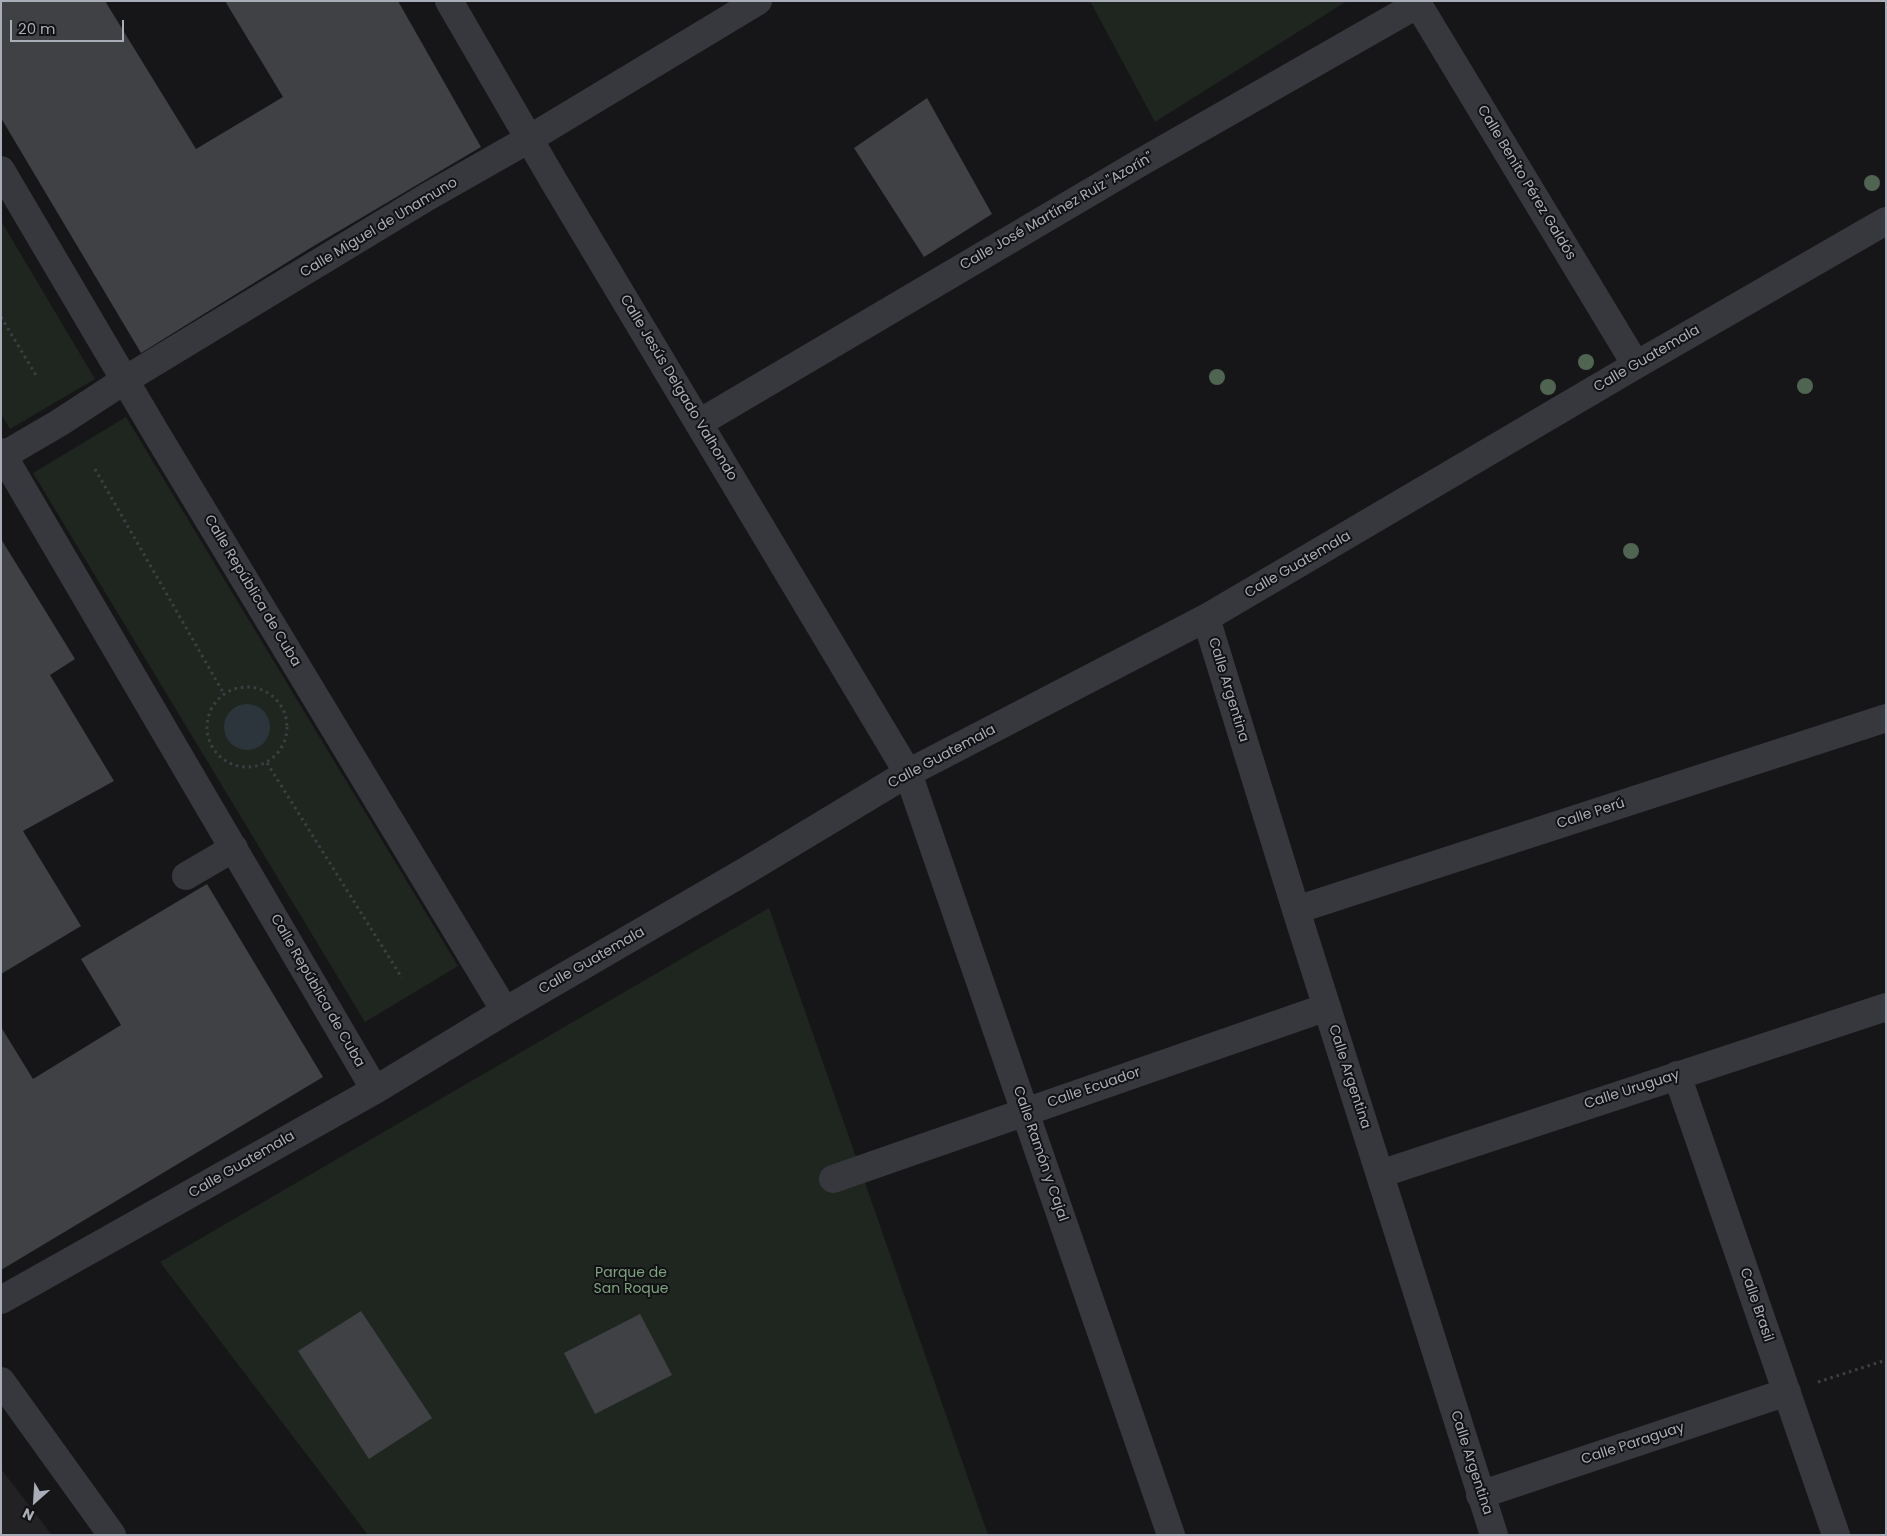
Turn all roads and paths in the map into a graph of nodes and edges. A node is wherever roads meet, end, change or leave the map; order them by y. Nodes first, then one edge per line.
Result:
1 (449, 1) edge
2 (758, 1) edge
3 (1417, 2) edge
4 (529, 139) junction
5 (1, 170) edge
6 (1886, 221) edge
7 (1, 317) edge
8 (1636, 365) junction
9 (37, 376) dead end
10 (125, 380) junction
11 (699, 423) junction
12 (2, 455) edge
13 (95, 469) dead end
14 (1206, 618) junction
15 (224, 694) junction
16 (1886, 718) edge
17 (266, 763) junction
18 (908, 773) junction
19 (234, 848) junction
20 (186, 876) dead end
21 (1296, 910) junction
22 (402, 978) dead end
23 (1327, 1007) junction
24 (1886, 1007) edge
25 (505, 1011) junction
26 (1677, 1075) junction
27 (375, 1090) junction
28 (1025, 1112) junction
29 (1380, 1174) junction
30 (833, 1179) dead end
31 (1, 1300) edge
32 (1886, 1360) edge
33 (1, 1380) edge
34 (1786, 1392) junction
35 (1480, 1495) junction
36 (112, 1535) edge
37 (1171, 1535) edge
38 (1494, 1535) edge
39 (1836, 1535) edge

1 - 4 street, Calle Jesús Delgado Valhondo
2 - 4 street, Calle Miguel de Unamuno
3 - 8 street, Calle Benito Pérez Galdós
3 - 11 street, Calle José Martínez Ruiz "Azorín"
4 - 10 street, Calle Miguel de Unamuno
4 - 11 street, Calle Jesús Delgado Valhondo
5 - 10 street, Calle República de Cuba
6 - 8 street, Calle Guatemala
7 - 9 path
8 - 14 street, Calle Guatemala
10 - 12 street, Calle Miguel de Unamuno
10 - 25 street, Calle República de Cuba
11 - 18 street, Calle Jesús Delgado Valhondo
12 - 19 street, Calle República de Cuba
13 - 15 path
14 - 18 street, Calle Guatemala
14 - 21 street, Calle Argentina
15 - 17 path
15 - 17 path
16 - 21 street, Calle Perú
17 - 22 path
18 - 25 street, Calle Guatemala
18 - 28 street, Calle Ramón y Cajal
19 - 20 street
19 - 27 street, Calle República de Cuba
21 - 23 street, Calle Argentina
23 - 28 street, Calle Ecuador
23 - 29 street, Calle Argentina
24 - 26 street, Calle Uruguay
25 - 27 street, Calle Guatemala
26 - 29 street, Calle Uruguay
26 - 34 street, Calle Brasil
27 - 31 street, Calle Guatemala
28 - 30 street, Calle Ecuador
28 - 37 street, Calle Ramón y Cajal
29 - 35 street, Calle Argentina
32 - 34 path
33 - 36 street
34 - 35 street, Calle Paraguay
34 - 39 street, Calle Brasil
35 - 38 street, Calle Argentina

